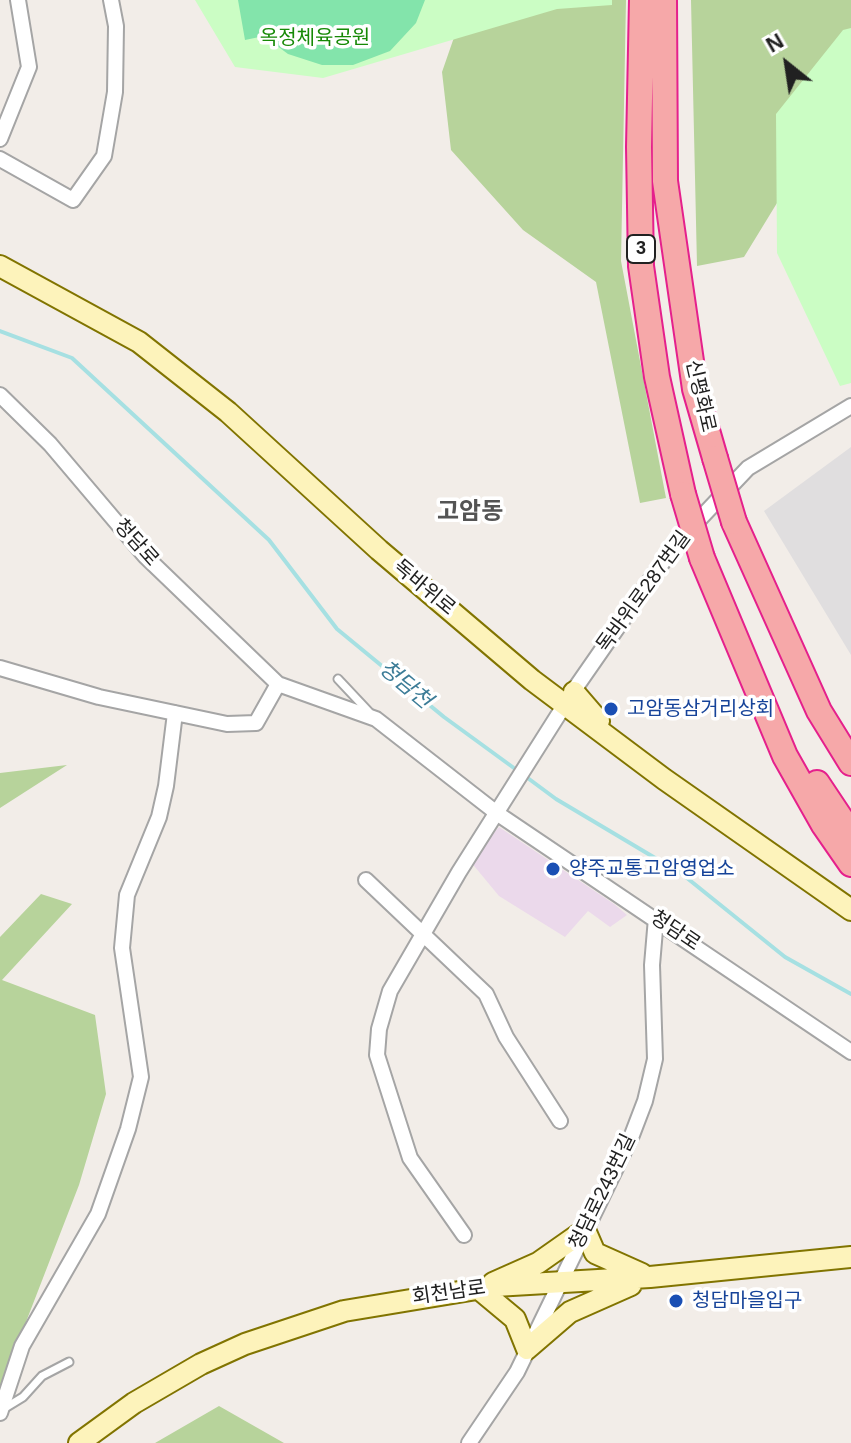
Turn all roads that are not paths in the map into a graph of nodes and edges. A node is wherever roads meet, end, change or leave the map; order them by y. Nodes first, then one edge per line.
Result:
1 (18, 0) edge
2 (111, 0) edge
3 (642, 0) edge
4 (664, 0) edge
5 (0, 139) edge
6 (0, 159) edge
7 (0, 266) edge
8 (0, 395) edge
9 (850, 404) edge
10 (0, 668) edge
11 (338, 679) dead end
12 (278, 684) junction
13 (758, 694) junction
14 (571, 696) junction
15 (175, 713) junction
16 (376, 719) junction
17 (851, 763) edge
18 (500, 810) junction
19 (851, 834) edge
20 (851, 864) edge
21 (366, 880) dead end
22 (851, 910) edge
23 (656, 918) junction
24 (422, 936) junction
25 (851, 1052) edge
26 (560, 1121) dead end
27 (585, 1230) junction
28 (464, 1235) dead end
29 (851, 1257) edge
30 (650, 1277) junction
31 (559, 1284) junction
32 (479, 1289) junction
33 (527, 1349) junction
34 (69, 1362) dead end
35 (2, 1412) edge
36 (79, 1443) edge
37 (469, 1443) edge

1 - 5 street
2 - 6 street
3 - 13 highway, 신평화로 / 3, bridge
4 - 17 highway, 신평화로 / 3, bridge
7 - 14 main road, 독바위로
8 - 12 street, 청담로
9 - 14 street, 독바위로287번길
10 - 15 street
11 - 16 lane
12 - 15 street
12 - 16 street, 청담로
13 - 19 highway, 신평화로 / 3
13 - 20 highway, 신평화로 / 3
14 - 18 street
14 - 22 main road, 독바위로
15 - 35 street
16 - 18 street, 청담로
18 - 23 street, 청담로
18 - 24 street
21 - 24 street
23 - 25 street, 청담로
23 - 27 street, 청담로243번길
24 - 26 street
24 - 28 street
27 - 30 main road
27 - 31 street, 청담로243번길
27 - 32 main road
29 - 30 main road, 회천남로
30 - 31 main road, 회천남로
30 - 33 main road
31 - 32 main road, 회천남로
31 - 33 street, 청담로243번길
32 - 33 main road
32 - 36 main road, 회천남로
33 - 37 street, 청담로243번길
34 - 35 lane

